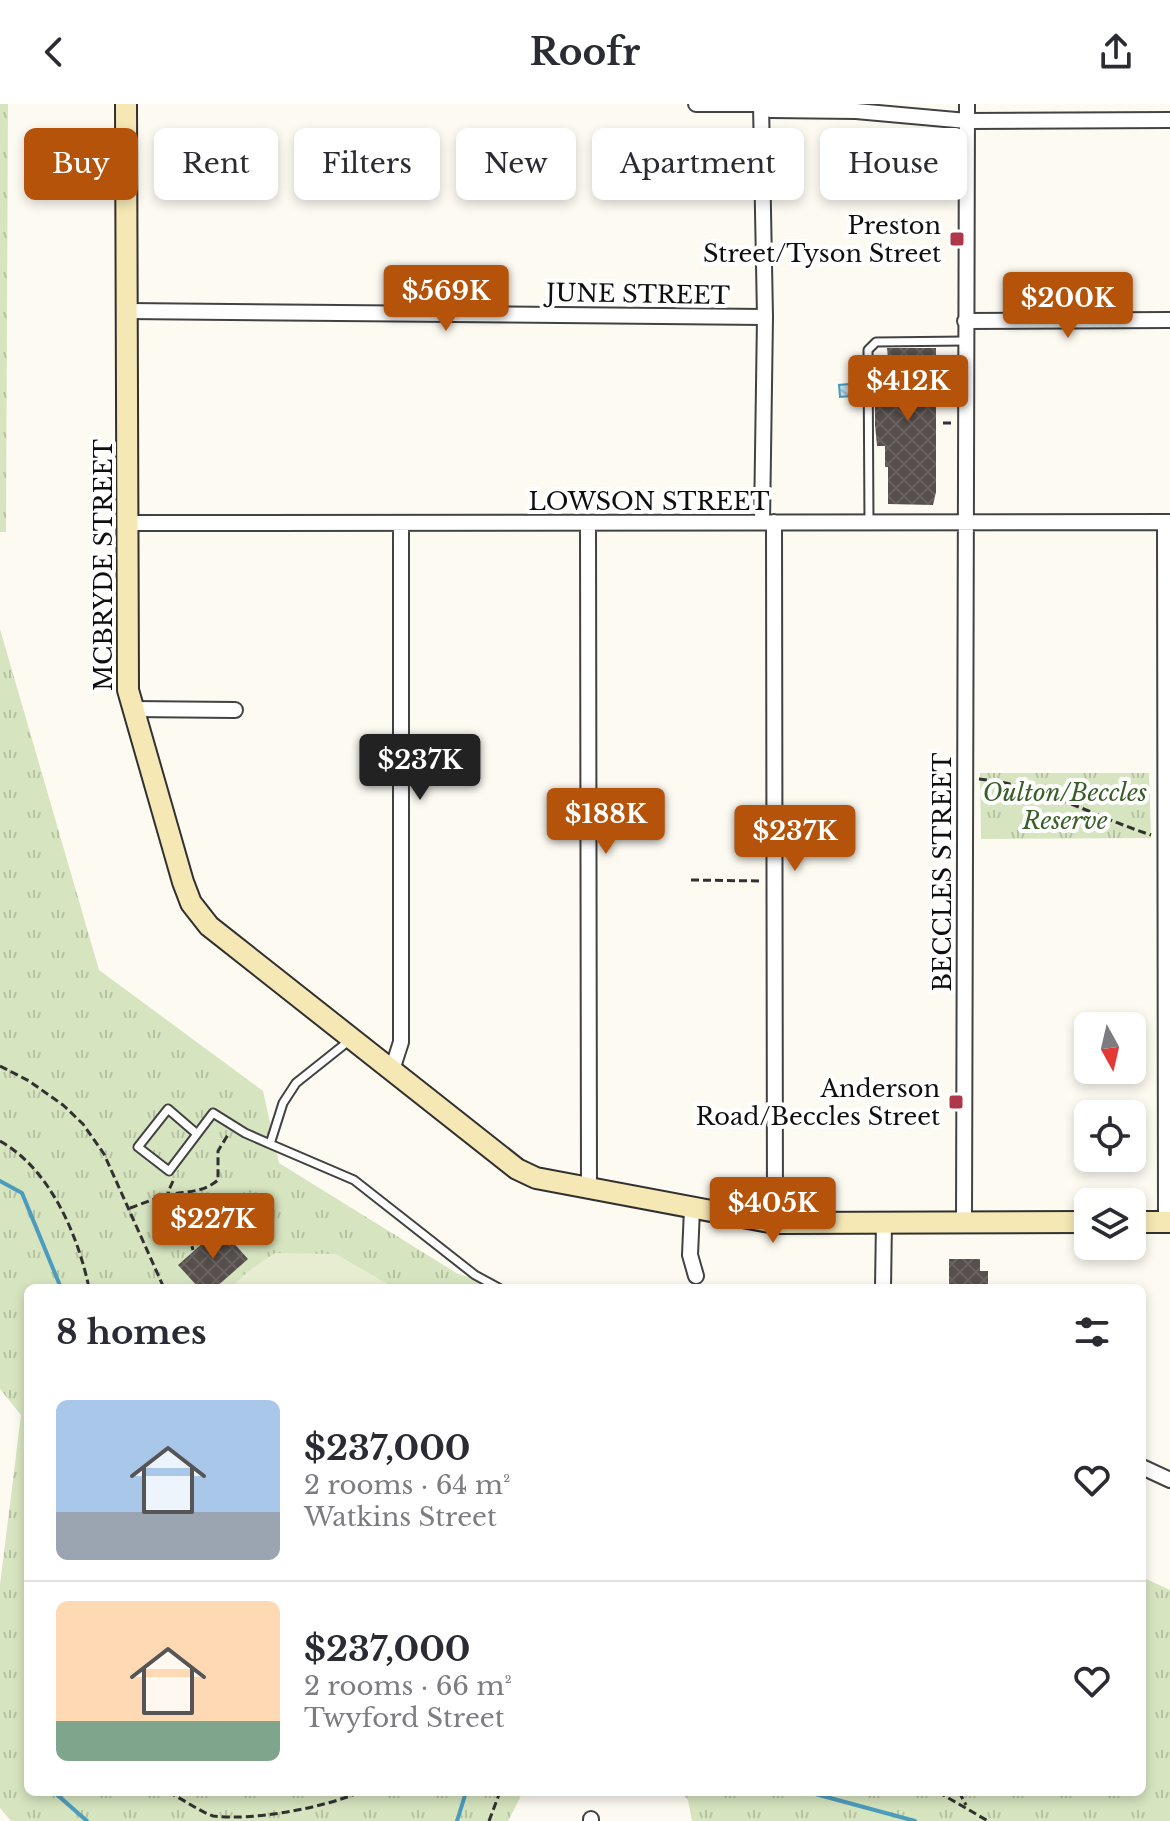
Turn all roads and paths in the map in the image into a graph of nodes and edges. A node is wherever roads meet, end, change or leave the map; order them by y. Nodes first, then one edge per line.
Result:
1 (126, 104) edge
2 (696, 104) edge
3 (761, 104) edge
4 (967, 104) edge
5 (1170, 120) edge
6 (967, 121) junction
7 (127, 311) junction
8 (765, 317) junction
9 (1170, 320) edge
10 (965, 321) junction
11 (965, 341) junction
12 (768, 522) junction
13 (869, 522) junction
14 (965, 522) junction
15 (1168, 522) edge
16 (128, 523) junction
17 (401, 523) junction
18 (588, 523) junction
19 (132, 709) junction
20 (235, 710) dead end
21 (979, 779) dead end
22 (1151, 835) dead end
23 (691, 880) dead end
24 (776, 881) junction
25 (352, 1039) junction
26 (0, 1066) edge
27 (392, 1070) junction
28 (233, 1126) junction
29 (197, 1134) junction
30 (0, 1141) edge
31 (270, 1144) junction
32 (173, 1180) dead end
33 (589, 1189) junction
34 (169, 1195) junction
35 (130, 1208) junction
36 (692, 1209) junction
37 (964, 1221) junction
38 (884, 1222) junction
39 (1074, 1222) edge
40 (1146, 1222) edge
41 (1168, 1222) edge
42 (775, 1223) junction
43 (193, 1250) dead end
44 (696, 1276) dead end
45 (88, 1284) edge
46 (162, 1284) edge
47 (492, 1284) edge
48 (883, 1284) edge
49 (1146, 1469) edge
50 (1170, 1480) edge
51 (176, 1796) edge
52 (351, 1796) edge
53 (498, 1796) edge
54 (946, 1796) edge
55 (961, 1796) edge
56 (968, 1808) junction
57 (489, 1821) edge
58 (988, 1821) edge

1 - 7 street, MCBRYDE STREET
2 - 3 street
3 - 6 street
3 - 8 street
4 - 6 street, BECCLES STREET
5 - 6 street
6 - 10 street, BECCLES STREET
7 - 8 street, JUNE STREET
7 - 16 street, MCBRYDE STREET
8 - 12 street
9 - 10 street
10 - 11 street, BECCLES STREET
11 - 13 lane
11 - 14 street, BECCLES STREET
12 - 13 street, LOWSON STREET
12 - 18 street, LOWSON STREET
12 - 24 street
13 - 14 street, LOWSON STREET
14 - 15 street, LOWSON STREET
14 - 37 street, BECCLES STREET
15 - 41 street
16 - 17 street, LOWSON STREET
16 - 19 street, MCBRYDE STREET
17 - 18 street, LOWSON STREET
17 - 27 street
18 - 33 street
19 - 20 street
19 - 25 street, MCBRYDE STREET
21 - 22 path
23 - 24 path
24 - 42 street
25 - 27 street, MCBRYDE STREET
25 - 31 lane
26 - 35 path
27 - 33 street, MCBRYDE STREET
28 - 29 lane
28 - 31 lane
28 - 34 path
29 - 29 lane
30 - 45 path
31 - 47 lane
32 - 34 path
33 - 36 street, MCBRYDE STREET
34 - 35 path
34 - 43 path
35 - 46 path
36 - 42 street, MCBRYDE STREET
36 - 44 street
37 - 38 street, MCBRYDE STREET
37 - 39 street, MCBRYDE STREET
38 - 42 street, MCBRYDE STREET
38 - 48 street
40 - 41 street
49 - 50 street
51 - 52 path
53 - 57 path
54 - 56 path
55 - 56 path
56 - 58 path

